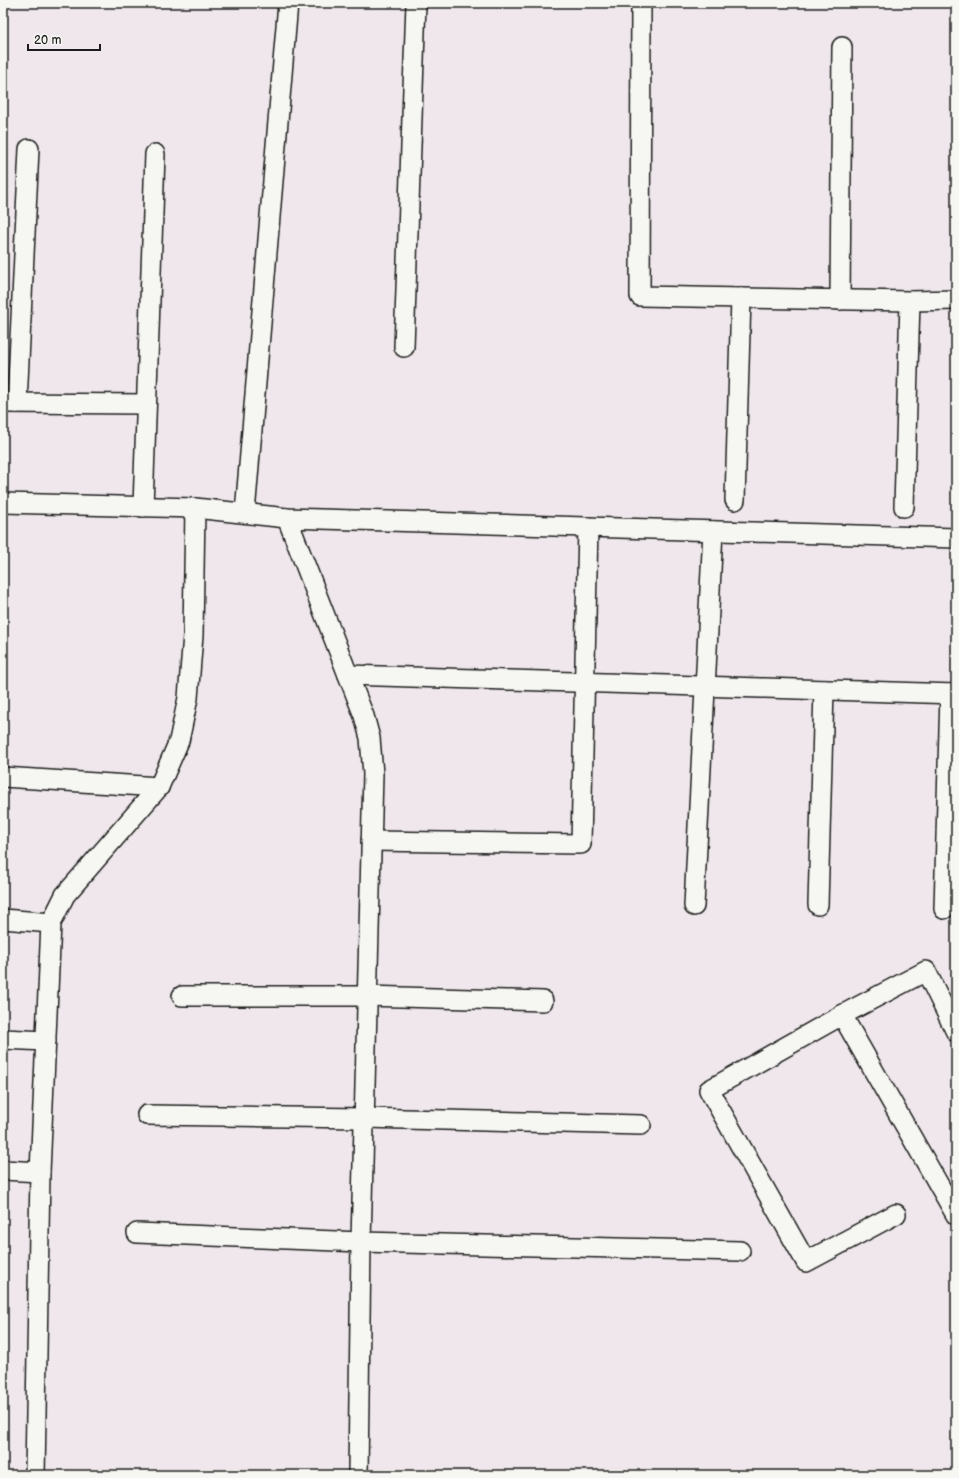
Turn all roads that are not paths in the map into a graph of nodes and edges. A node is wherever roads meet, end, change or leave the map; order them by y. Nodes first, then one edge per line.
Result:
1 (288, 3) edge
2 (416, 3) edge
3 (641, 3) edge
4 (842, 47) dead end
5 (28, 149) dead end
6 (155, 154) dead end
7 (741, 298) junction
8 (840, 300) junction
9 (956, 300) edge
10 (910, 301) junction
11 (404, 347) dead end
12 (10, 403) edge
13 (146, 404) junction
14 (736, 500) dead end
15 (3, 503) edge
16 (143, 507) junction
17 (904, 507) dead end
18 (195, 508) junction
19 (245, 513) junction
20 (287, 518) junction
21 (588, 527) junction
22 (713, 531) junction
23 (956, 538) edge
24 (348, 676) junction
25 (585, 683) junction
26 (705, 686) junction
27 (824, 690) junction
28 (953, 694) edge
29 (3, 777) edge
30 (159, 787) junction
31 (371, 841) junction
32 (818, 905) dead end
33 (694, 906) dead end
34 (944, 909) dead end
35 (3, 919) edge
36 (51, 923) junction
37 (182, 996) dead end
38 (366, 996) junction
39 (544, 1001) dead end
40 (842, 1016) junction
41 (956, 1032) edge
42 (3, 1039) edge
43 (46, 1041) junction
44 (147, 1115) dead end
45 (364, 1118) junction
46 (641, 1125) dead end
47 (3, 1170) edge
48 (40, 1172) junction
49 (896, 1214) dead end
50 (956, 1215) edge
51 (137, 1233) dead end
52 (361, 1242) junction
53 (740, 1251) dead end
54 (35, 1475) edge
55 (358, 1475) edge

1 - 19 street
2 - 11 street
3 - 7 street
4 - 8 street
5 - 12 street
6 - 13 street
7 - 8 street
7 - 14 street
8 - 10 street
9 - 10 street
10 - 17 street
12 - 13 street
13 - 16 street
15 - 16 street
16 - 18 street
18 - 19 street
18 - 30 street
19 - 20 street
20 - 21 street
20 - 24 street
21 - 22 street
21 - 25 street
22 - 23 street
22 - 26 street
24 - 25 street
24 - 31 street
25 - 26 street
25 - 31 street
26 - 27 street
26 - 33 street
27 - 28 street
27 - 32 street
28 - 34 street
29 - 30 street
30 - 36 street
31 - 38 street
35 - 36 street
36 - 43 street
37 - 38 street
38 - 39 street
38 - 45 street
40 - 41 street
40 - 49 street
40 - 50 street
42 - 43 street
43 - 48 street
44 - 45 street
45 - 46 street
45 - 52 street
47 - 48 street
48 - 54 street
51 - 52 street
52 - 53 street
52 - 55 street

